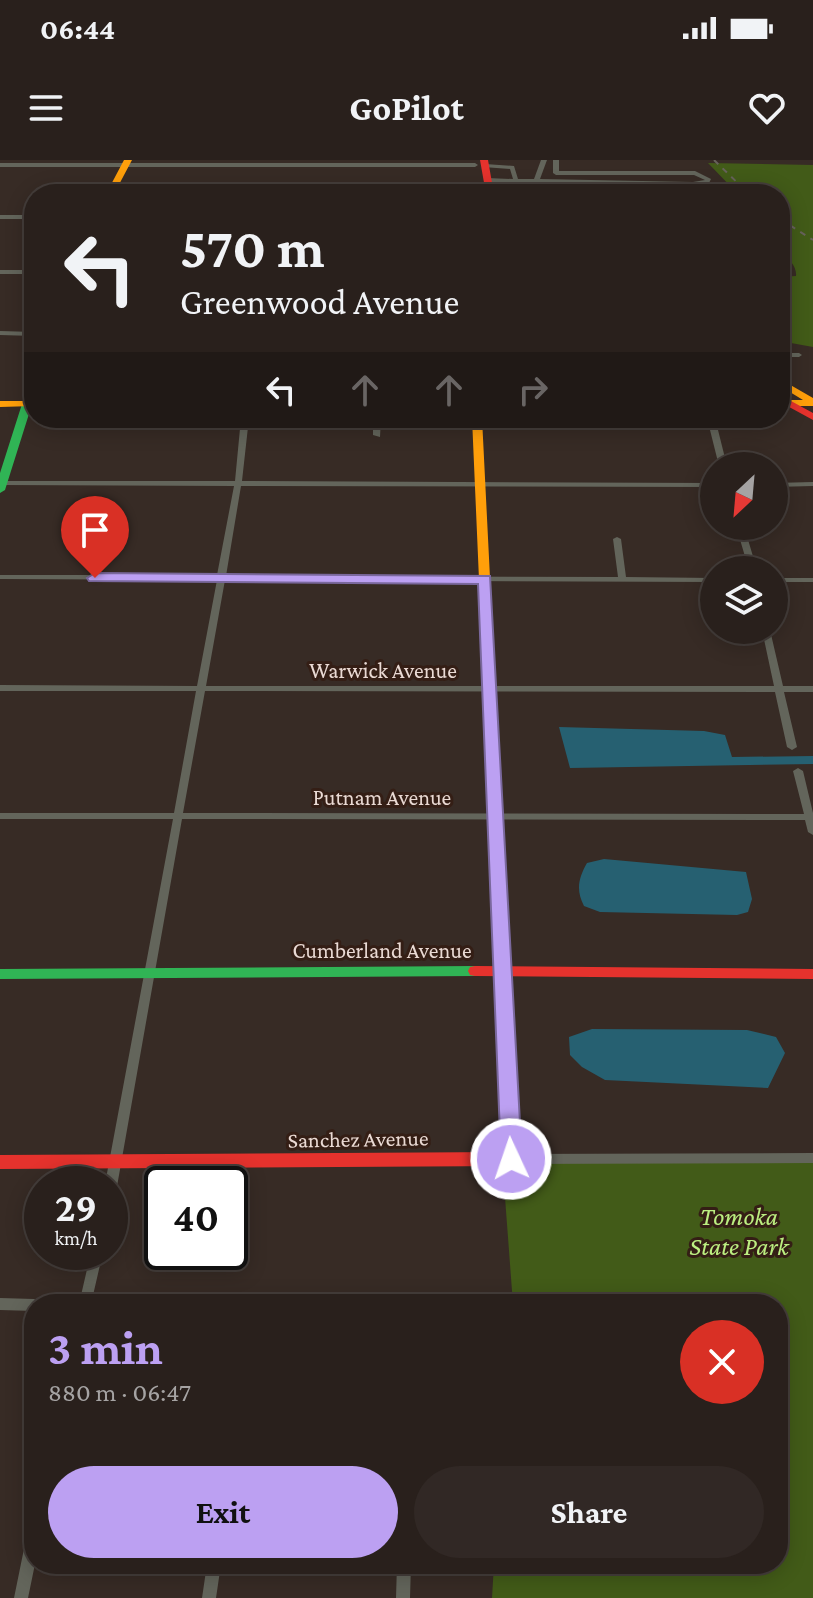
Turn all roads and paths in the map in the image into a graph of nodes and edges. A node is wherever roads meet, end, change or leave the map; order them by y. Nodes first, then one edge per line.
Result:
1 (544, 160) edge
2 (556, 160) edge
3 (127, 162) edge
4 (0, 165) edge
5 (556, 173) junction
6 (609, 173) junction
7 (483, 178) edge
8 (537, 179) junction
9 (516, 180) junction
10 (115, 184) edge
11 (324, 184) edge
12 (539, 184) edge
13 (614, 184) junction
14 (0, 217) edge
15 (24, 217) edge
16 (0, 272) edge
17 (24, 272) edge
18 (0, 333) edge
19 (24, 334) edge
20 (790, 355) edge
21 (799, 355) dead end
22 (790, 388) edge
23 (790, 401) edge
24 (813, 402) edge
25 (0, 404) edge
26 (24, 404) edge
27 (790, 405) edge
28 (813, 417) edge
29 (24, 421) edge
30 (244, 428) edge
31 (377, 428) edge
32 (478, 428) edge
33 (714, 428) edge
34 (377, 435) dead end
35 (720, 452) edge
36 (238, 484) junction
37 (813, 484) edge
38 (1, 485) edge
39 (481, 485) junction
40 (700, 485) edge
41 (788, 485) edge
42 (617, 539) dead end
43 (0, 577) edge
44 (221, 578) junction
45 (485, 580) junction
46 (622, 580) junction
47 (700, 580) edge
48 (788, 580) edge
49 (813, 580) edge
50 (769, 644) edge
51 (0, 688) edge
52 (200, 688) junction
53 (490, 688) junction
54 (777, 689) junction
55 (813, 689) edge
56 (792, 747) dead end
57 (798, 771) dead end
58 (0, 816) edge
59 (178, 817) junction
60 (496, 817) junction
61 (811, 817) edge
62 (813, 832) edge
63 (503, 971) junction
64 (152, 973) junction
65 (0, 974) edge
66 (813, 974) edge
67 (813, 1158) edge
68 (511, 1159) junction
69 (0, 1162) edge
70 (117, 1163) junction
71 (116, 1166) edge
72 (93, 1270) edge
73 (87, 1294) edge
74 (0, 1304) edge
75 (24, 1305) edge
76 (26, 1574) edge
77 (213, 1574) edge
78 (404, 1574) edge
79 (21, 1598) edge
80 (209, 1598) edge
81 (403, 1598) edge

1 - 8 street
2 - 5 street
3 - 4 street
3 - 7 street
3 - 10 street
5 - 6 street
5 - 8 street
6 - 13 street
6 - 13 street
7 - 9 street
7 - 9 street
7 - 11 street
7 - 12 street
8 - 9 street
8 - 13 street
14 - 15 street
16 - 17 street
18 - 19 street
20 - 21 street
22 - 24 street
23 - 24 street
25 - 26 street
27 - 28 street
29 - 38 street
30 - 36 street
31 - 34 street
32 - 39 street
33 - 35 street
36 - 38 street
36 - 39 street
36 - 44 street
37 - 41 street
39 - 40 street
39 - 45 street
42 - 46 street
43 - 44 street
44 - 45 street
44 - 52 street
45 - 46 street
45 - 53 street
46 - 47 street
48 - 49 street
50 - 54 street
51 - 52 street, Warwick Avenue
52 - 53 street, Warwick Avenue
52 - 59 street
53 - 54 street, Warwick Avenue
53 - 60 street
54 - 55 street, Warwick Avenue
54 - 56 street
57 - 61 street
58 - 59 street, Putnam Avenue
59 - 60 street, Putnam Avenue
59 - 64 street
60 - 61 street, Putnam Avenue
60 - 63 street
61 - 62 street
63 - 64 street, Cumberland Avenue
63 - 66 street, Cumberland Avenue
63 - 68 street
64 - 65 street, Cumberland Avenue
64 - 70 street
67 - 68 street, Sanchez Avenue
68 - 70 street, Sanchez Avenue
69 - 70 street, Sanchez Avenue
70 - 71 street
72 - 73 street
74 - 75 street
76 - 79 street
77 - 80 street
78 - 81 street

